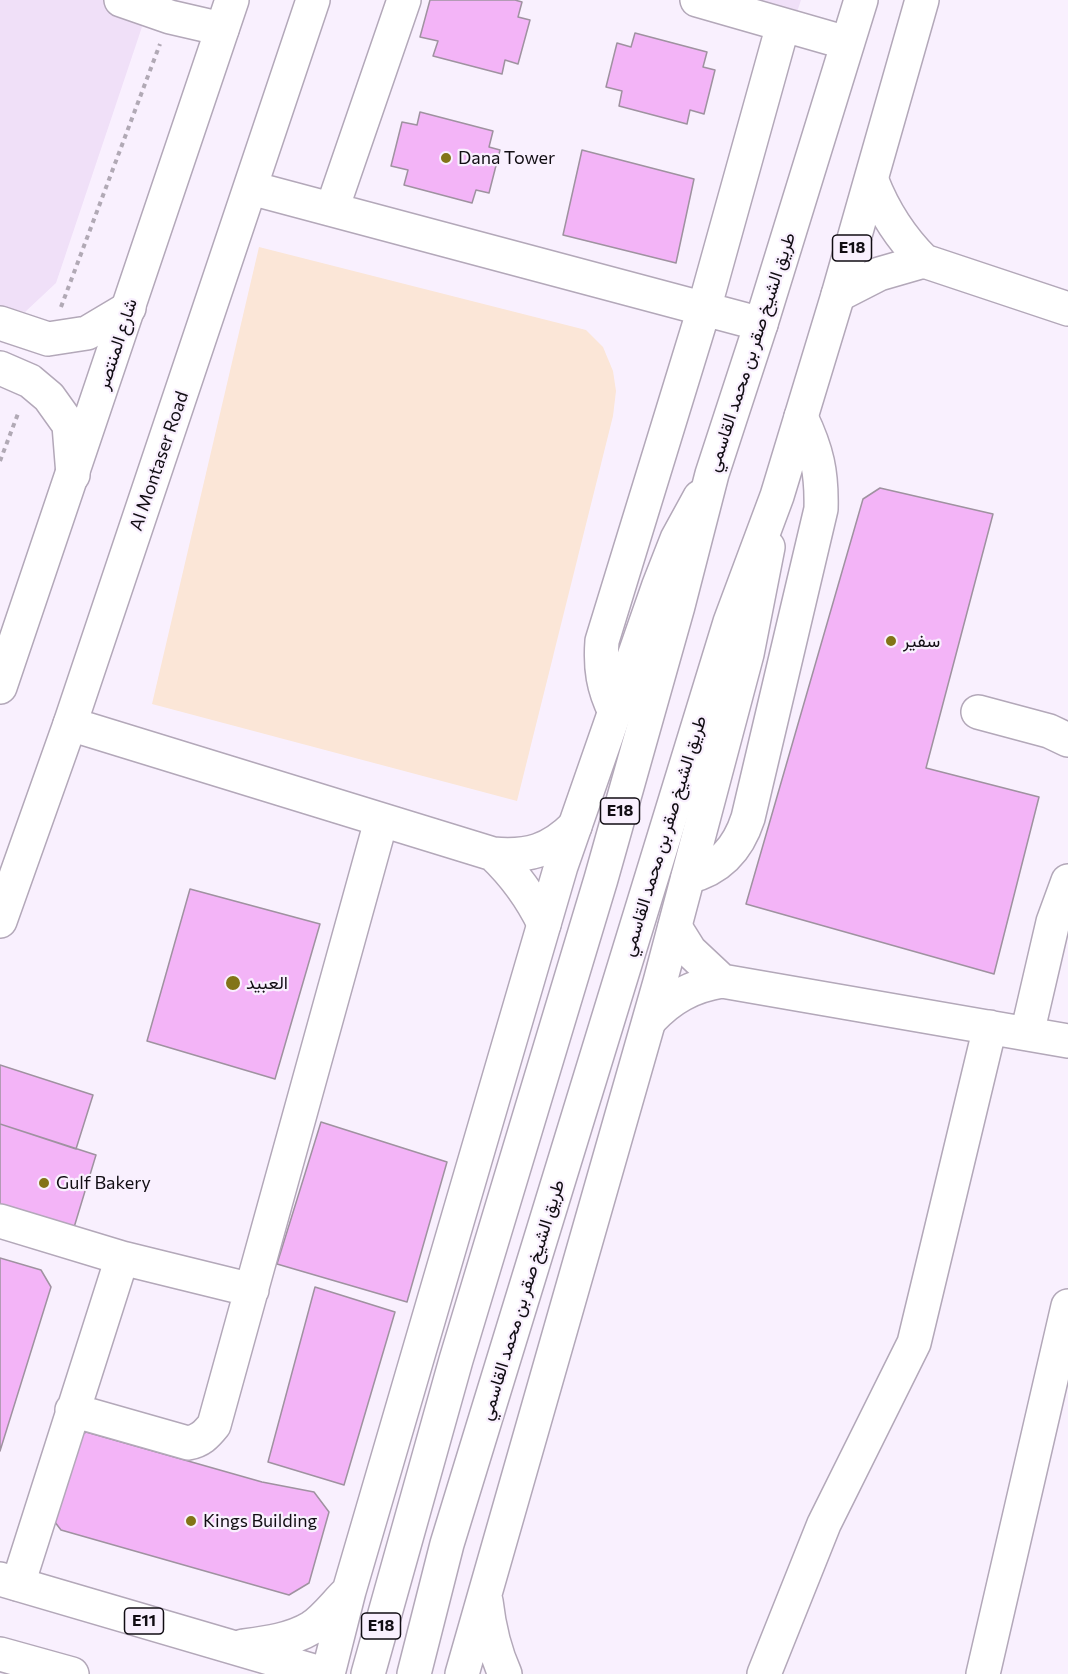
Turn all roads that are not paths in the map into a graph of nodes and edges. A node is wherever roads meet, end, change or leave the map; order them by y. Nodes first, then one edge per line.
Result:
1 (121, 0) edge
2 (313, 0) edge
3 (404, 0) edge
4 (861, 0) edge
5 (922, 0) edge
6 (704, 1) edge
7 (227, 14) edge
8 (783, 25) junction
9 (847, 44) junction
10 (872, 181) junction
11 (251, 188) junction
12 (333, 209) junction
13 (924, 261) junction
14 (838, 295) junction
15 (129, 308) junction
16 (704, 309) junction
17 (1068, 309) edge
18 (0, 323) edge
19 (761, 324) junction
20 (39, 336) junction
21 (12, 373) edge
22 (801, 417) junction
23 (712, 474) junction
24 (73, 475) junction
25 (777, 496) junction
26 (0, 687) edge
27 (615, 712) junction
28 (978, 712) dead end
29 (70, 724) junction
30 (1068, 740) edge
31 (381, 821) junction
32 (575, 826) junction
33 (494, 854) junction
34 (688, 877) junction
35 (1068, 881) edge
36 (0, 921) edge
37 (544, 924) junction
38 (675, 927) junction
39 (722, 981) junction
40 (650, 1020) junction
41 (990, 1027) junction
42 (1027, 1034) junction
43 (1068, 1041) edge
44 (0, 1221) edge
45 (122, 1258) junction
46 (252, 1290) junction
47 (1068, 1306) edge
48 (72, 1410) junction
49 (9, 1582) edge
50 (484, 1590) junction
51 (349, 1591) junction
52 (233, 1647) junction
53 (0, 1654) edge
54 (72, 1674) edge
55 (326, 1674) edge
56 (368, 1674) edge
57 (414, 1674) edge
58 (462, 1674) edge
59 (505, 1674) edge
60 (764, 1674) edge
61 (983, 1674) edge

1 - 7 main road
2 - 11 main road, Al Montaser Road
3 - 12 main road
4 - 9 main road, طريق الشيخ صقر بن محمد القاسمي / E18
5 - 10 main road, طريق الشيخ صقر بن محمد القاسمي / E18
6 - 8 main road
7 - 15 main road, شارع المنتصر
8 - 9 main road
8 - 16 main road
9 - 19 main road, طريق الشيخ صقر بن محمد القاسمي / E18
10 - 13 main road
10 - 14 main road, طريق الشيخ صقر بن محمد القاسمي / E18
11 - 12 main road
11 - 29 main road, Al Montaser Road
12 - 16 main road
13 - 14 main road
13 - 17 main road
14 - 22 main road, طريق الشيخ صقر بن محمد القاسمي / E18
15 - 20 main road
15 - 24 main road, شارع المنتصر
16 - 19 main road
16 - 27 main road
18 - 20 main road
19 - 23 main road, طريق الشيخ صقر بن محمد القاسمي / E18
20 - 21 main road
21 - 24 main road
22 - 25 main road, طريق الشيخ صقر بن محمد القاسمي / E18
22 - 34 main road
23 - 27 main road
23 - 56 main road, طريق الشيخ صقر بن محمد القاسمي / E18
24 - 26 main road, شارع المنتصر
25 - 34 main road
25 - 57 main road, طريق الشيخ صقر بن محمد القاسمي / E18
27 - 32 main road
28 - 30 main road
29 - 31 main road
29 - 36 main road, Al Montaser Road
31 - 33 main road
31 - 46 main road
32 - 33 main road
32 - 37 main road
33 - 37 main road
34 - 38 main road
35 - 42 main road
37 - 51 main road
38 - 39 main road
38 - 40 main road
39 - 40 main road
39 - 41 main road
40 - 50 main road
41 - 42 main road
41 - 60 main road
42 - 43 main road
44 - 45 main road
45 - 46 main road
45 - 48 main road
46 - 48 main road
47 - 61 main road
48 - 49 main road
49 - 52 main road, E11
50 - 58 main road
50 - 59 main road
51 - 52 main road
51 - 55 main road
52 - 55 main road, E11
53 - 54 main road

